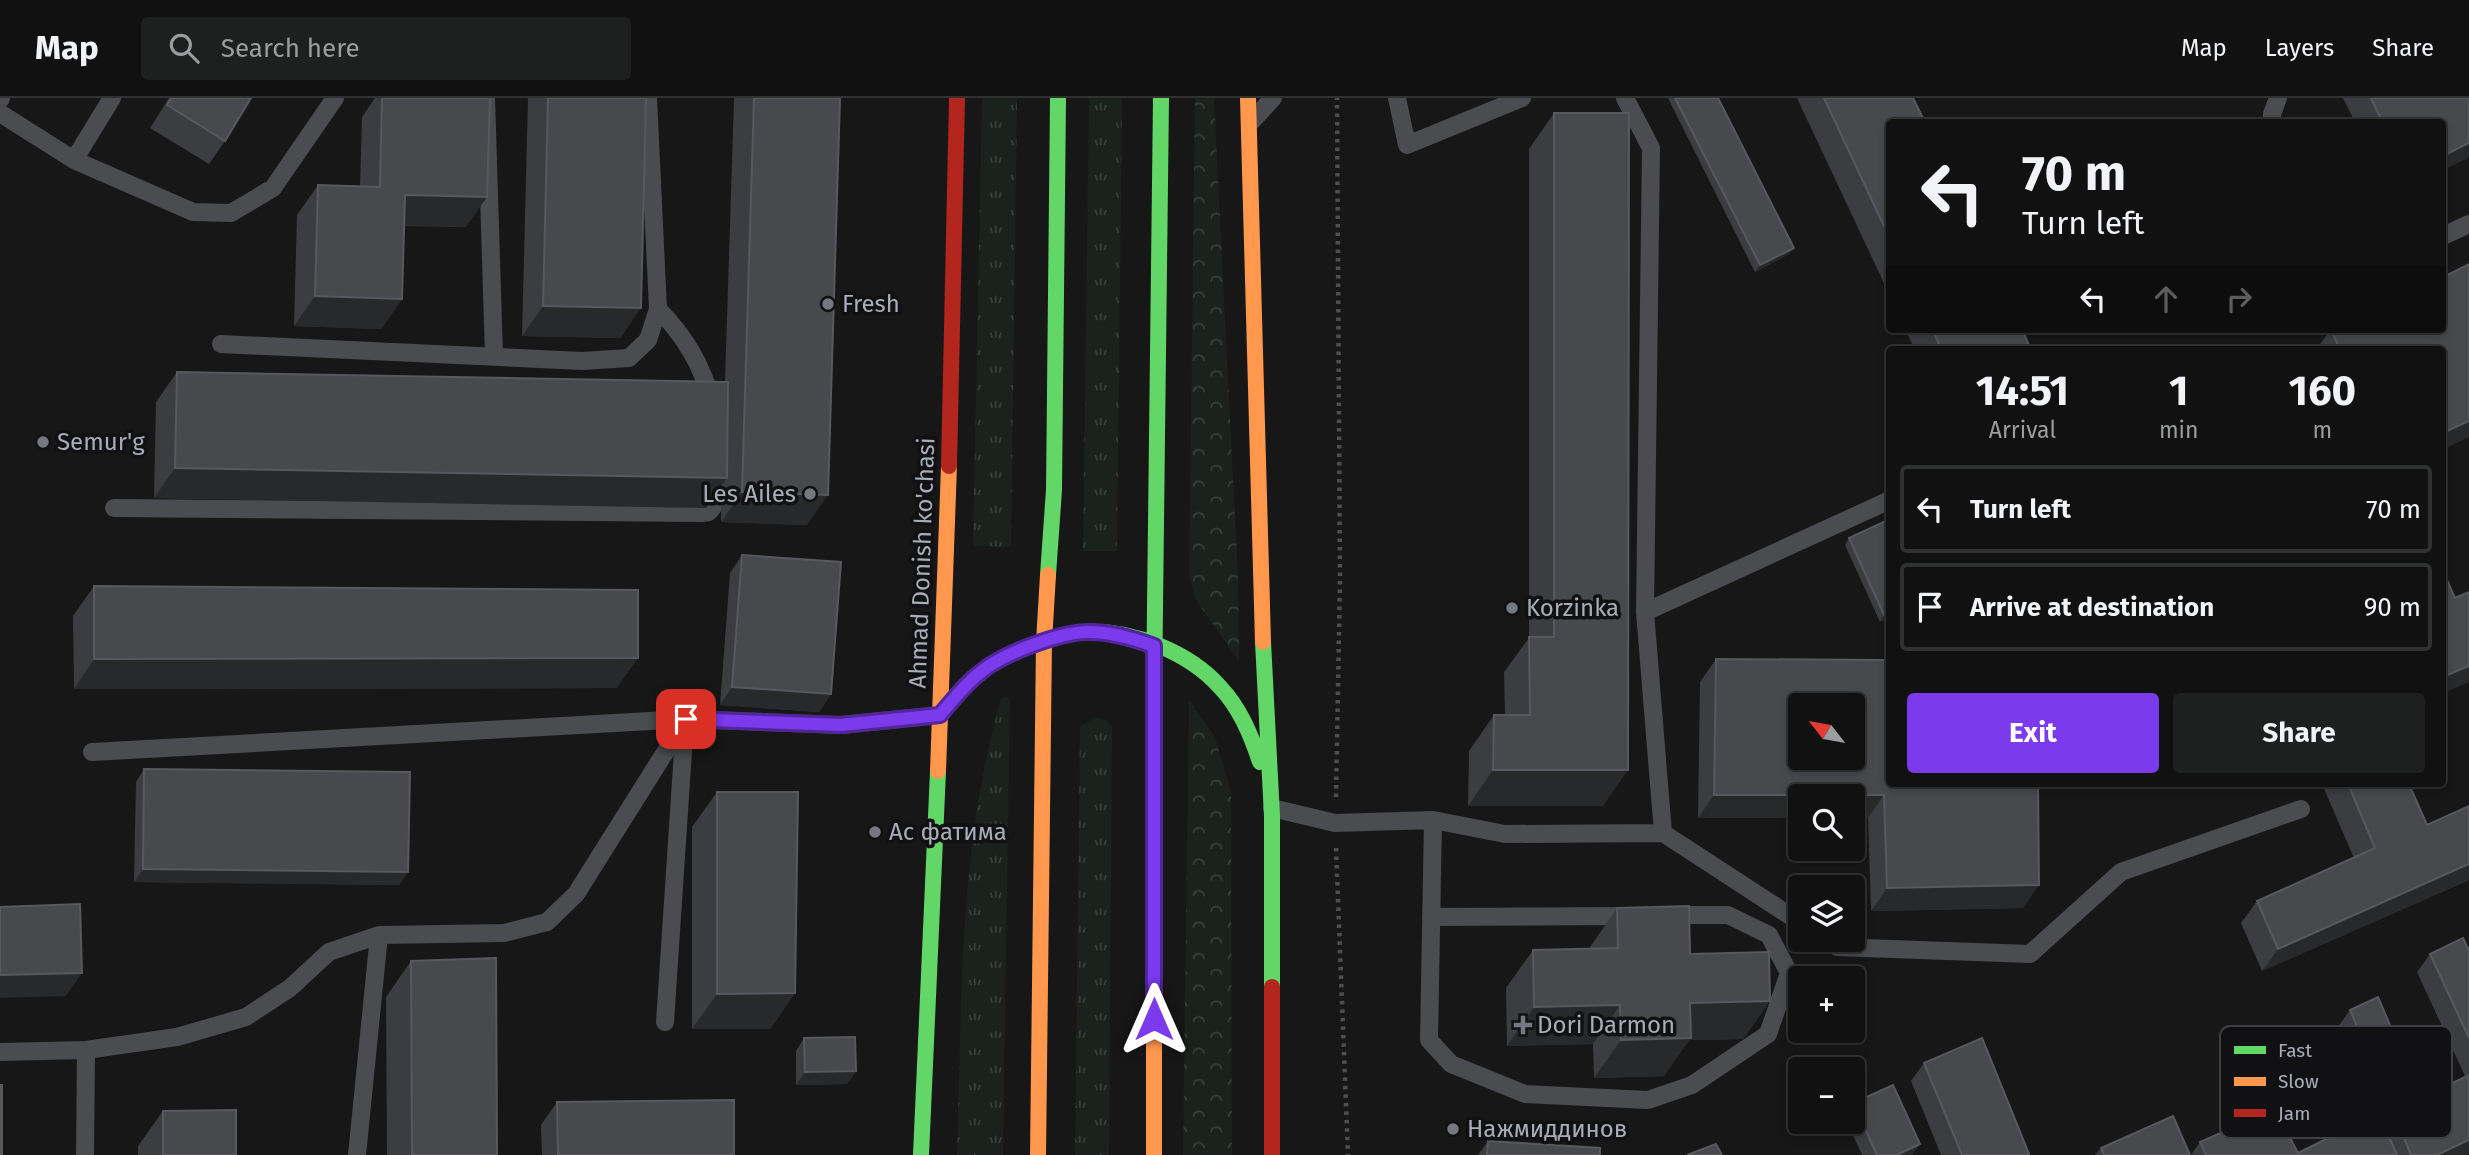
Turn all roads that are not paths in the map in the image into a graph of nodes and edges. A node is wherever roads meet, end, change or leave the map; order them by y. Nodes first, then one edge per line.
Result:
1 (112, 98) edge
2 (335, 98) edge
3 (486, 98) edge
4 (648, 98) edge
5 (957, 98) edge
6 (1058, 98) edge
7 (1161, 98) edge
8 (1248, 98) edge
9 (1273, 98) edge
10 (1397, 98) edge
11 (1522, 98) edge
12 (1625, 98) edge
13 (2278, 98) edge
14 (0, 113) edge
15 (2272, 119) edge
16 (1247, 127) junction
17 (74, 160) junction
18 (2469, 224) edge
19 (2446, 235) edge
20 (658, 309) junction
21 (221, 344) dead end
22 (494, 356) junction
23 (715, 419) edge
24 (714, 456) edge
25 (1886, 502) edge
26 (114, 508) dead end
27 (1645, 612) junction
28 (1044, 642) junction
29 (1154, 646) junction
30 (940, 715) junction
31 (686, 719) junction
32 (92, 751) dead end
33 (1272, 808) junction
34 (2301, 809) dead end
35 (1433, 820) junction
36 (1663, 833) junction
37 (1788, 915) edge
38 (1431, 917) junction
39 (379, 935) junction
40 (1865, 948) edge
41 (665, 1022) dead end
42 (86, 1050) junction
43 (0, 1052) edge
44 (85, 1155) edge
45 (357, 1155) edge
46 (921, 1155) edge
47 (1038, 1155) edge
48 (1154, 1155) edge
49 (1272, 1155) edge

1 - 17 lane
2 - 17 lane
3 - 22 lane
4 - 20 lane
5 - 30 main road, Ahmad Donish ko'chasi
6 - 28 main road
7 - 29 main road
8 - 16 main road
9 - 16 lane
10 - 11 lane
12 - 27 lane
13 - 15 lane
14 - 17 lane
16 - 33 main road
18 - 19 lane
20 - 22 lane
20 - 23 lane
21 - 22 lane
24 - 26 lane
25 - 27 lane
27 - 36 lane
28 - 29 main road
28 - 30 main road
28 - 47 main road
29 - 33 main road
29 - 48 main road
30 - 31 lane
30 - 46 main road, Ahmad Donish ko'chasi
31 - 32 lane
31 - 39 lane
31 - 41 lane
33 - 35 lane
33 - 49 main road
34 - 40 lane
35 - 36 lane
35 - 38 lane
36 - 37 lane
38 - 38 lane
39 - 42 lane
39 - 45 lane
42 - 43 lane
42 - 44 lane

